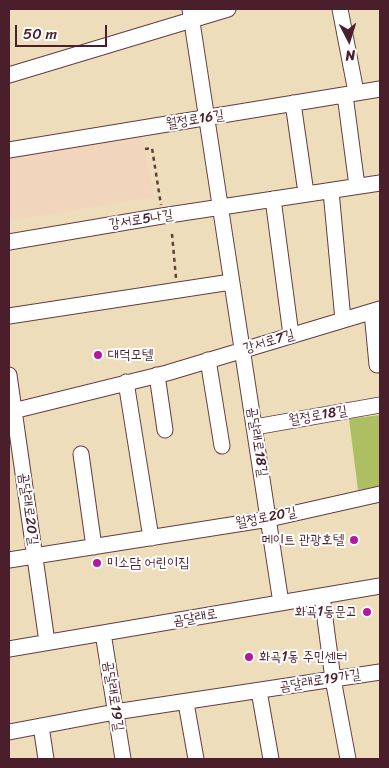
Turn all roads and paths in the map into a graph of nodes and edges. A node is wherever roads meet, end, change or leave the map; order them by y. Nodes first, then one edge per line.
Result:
1 (228, 9) edge
2 (340, 9) edge
3 (191, 14) edge
4 (9, 75) edge
5 (380, 89) edge
6 (351, 94) junction
7 (293, 103) junction
8 (206, 118) junction
9 (145, 148) dead end
10 (9, 150) edge
11 (380, 185) edge
12 (357, 186) junction
13 (331, 191) junction
14 (306, 194) junction
15 (273, 199) junction
16 (220, 207) junction
17 (162, 216) junction
18 (172, 234) dead end
19 (9, 242) edge
20 (231, 282) junction
21 (178, 290) junction
22 (376, 310) edge
23 (9, 316) edge
24 (342, 320) junction
25 (291, 334) junction
26 (242, 350) junction
27 (208, 360) junction
28 (377, 365) dead end
29 (9, 375) edge
30 (157, 375) junction
31 (126, 382) junction
32 (380, 405) edge
33 (11, 411) edge
34 (255, 427) junction
35 (165, 430) dead end
36 (222, 446) dead end
37 (81, 454) dead end
38 (380, 494) edge
39 (269, 519) junction
40 (151, 538) junction
41 (94, 547) junction
42 (35, 556) junction
43 (9, 560) edge
44 (380, 586) edge
45 (322, 596) junction
46 (281, 603) junction
47 (103, 633) junction
48 (47, 642) junction
49 (9, 649) edge
50 (380, 672) edge
51 (333, 679) junction
52 (259, 691) junction
53 (186, 703) junction
54 (115, 712) junction
55 (41, 726) junction
56 (9, 732) edge
57 (46, 759) edge
58 (123, 759) edge
59 (196, 759) edge
60 (271, 759) edge
61 (348, 759) edge

1 - 3 street
2 - 6 street
3 - 4 street
3 - 8 street, 곰달래로18길
5 - 6 street, 월정로16길
6 - 7 street, 월정로16길
6 - 12 street
7 - 8 street, 월정로16길
7 - 14 street
8 - 10 street, 월정로16길
8 - 16 street, 곰달래로18길
9 - 17 path
11 - 12 street, 강서로5나길
12 - 13 street, 강서로5나길
13 - 14 street, 강서로5나길
13 - 24 street
14 - 15 street, 강서로5나길
15 - 16 street, 강서로5나길
15 - 25 street
16 - 17 street, 강서로5나길
16 - 20 street, 곰달래로18길
17 - 19 street, 강서로5나길
18 - 21 path
20 - 21 street
20 - 26 street, 곰달래로18길
21 - 23 street
22 - 24 street, 강서로7길
22 - 28 street
24 - 25 street, 강서로7길
25 - 26 street, 강서로7길
26 - 27 street, 강서로7길
26 - 34 street, 곰달래로18길
27 - 30 street, 강서로7길
27 - 36 street
29 - 33 street, 곰달래로20길
30 - 31 street, 강서로7길
30 - 35 street
31 - 33 street, 강서로7길
31 - 40 street
32 - 34 street, 월정로18길
33 - 42 street, 곰달래로20길
34 - 39 street, 곰달래로18길
37 - 41 street
38 - 39 street, 월정로20길
39 - 40 street, 월정로20길
39 - 46 street, 곰달래로18길
40 - 41 street, 월정로20길
41 - 42 street, 월정로20길
42 - 43 street, 월정로20길
42 - 48 street, 곰달래로20길
44 - 45 street, 곰달래로
45 - 46 street, 곰달래로
45 - 51 street
46 - 47 street, 곰달래로
47 - 48 street, 곰달래로
47 - 54 street, 곰달래로19길
48 - 49 street, 곰달래로
50 - 51 street, 곰달래로19가길
51 - 52 street, 곰달래로19가길
51 - 61 street
52 - 53 street, 곰달래로19가길
52 - 60 street
53 - 54 street, 곰달래로19가길
53 - 59 street
54 - 55 street, 곰달래로19가길
54 - 58 street, 곰달래로19길
55 - 56 street, 곰달래로19가길
55 - 57 street

